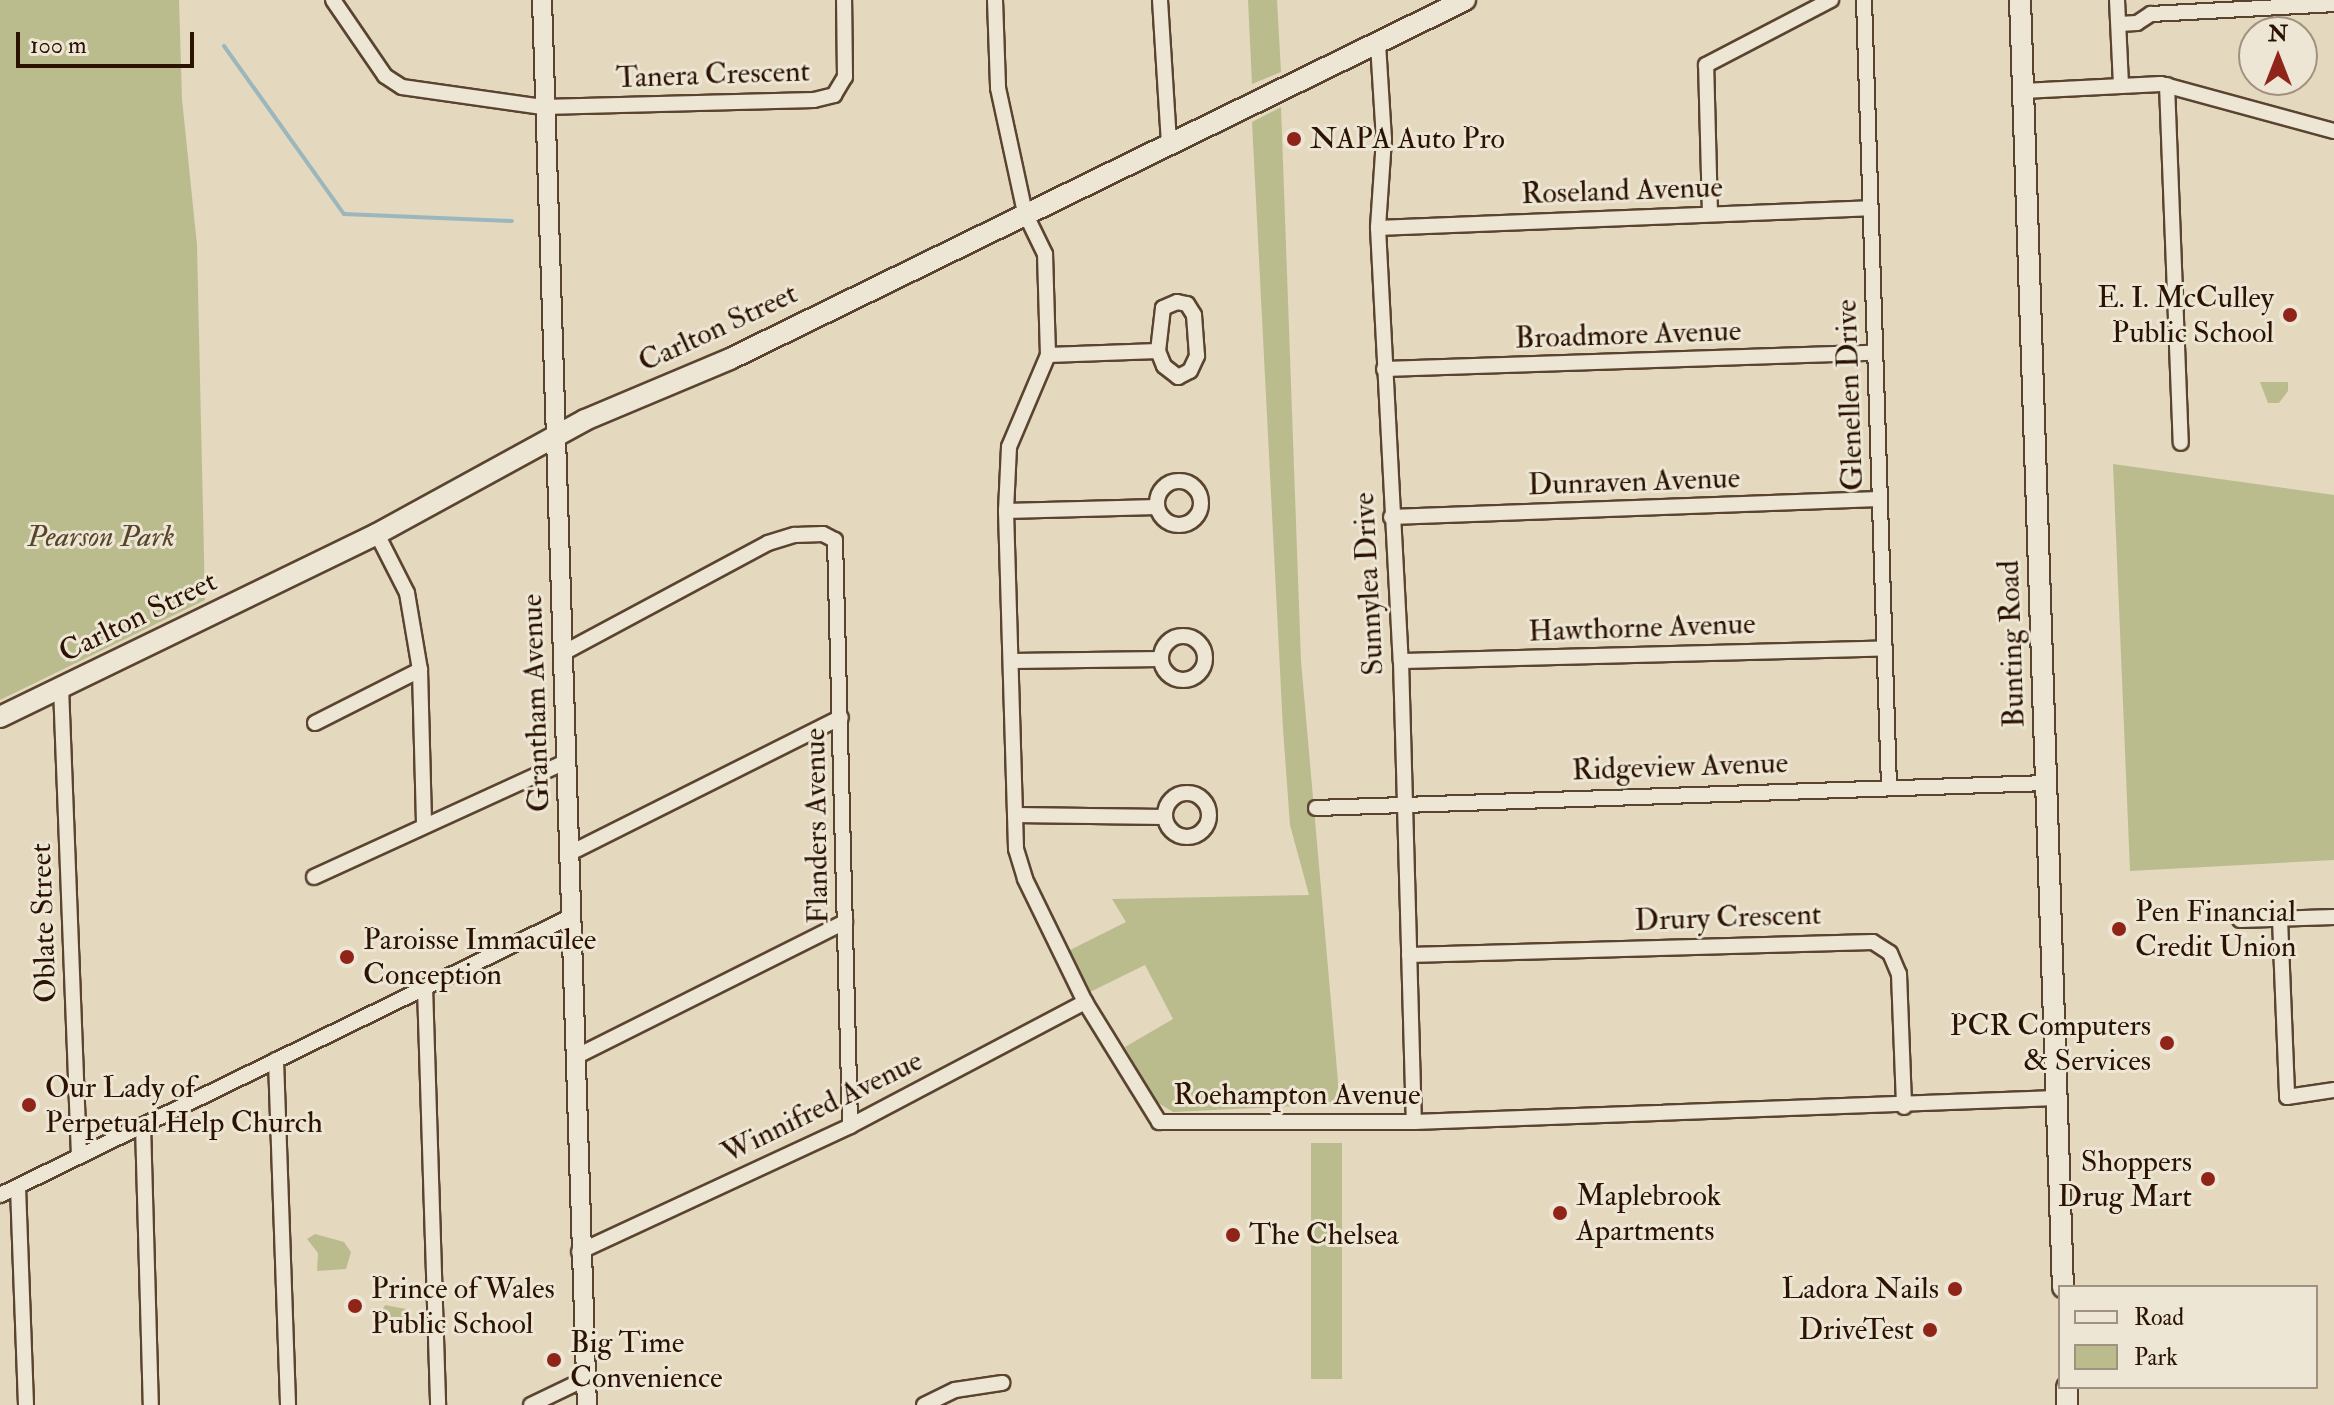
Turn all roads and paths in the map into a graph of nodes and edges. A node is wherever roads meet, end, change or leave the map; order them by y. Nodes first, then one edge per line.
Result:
1 (333, 0) edge
2 (542, 0) edge
3 (844, 0) edge
4 (995, 0) edge
5 (1160, 0) edge
6 (1465, 0) edge
7 (1831, 0) edge
8 (1864, 0) edge
9 (2020, 0) edge
10 (2117, 0) edge
11 (2334, 4) edge
12 (2119, 24) junction
13 (1378, 44) junction
14 (2167, 85) junction
15 (2121, 86) junction
16 (2023, 91) junction
17 (543, 107) junction
18 (2334, 131) edge
19 (1169, 143) junction
20 (1869, 208) junction
21 (1025, 213) junction
22 (1710, 214) junction
23 (1378, 228) junction
24 (1158, 351) junction
25 (1873, 353) junction
26 (1048, 355) junction
27 (1384, 369) junction
28 (553, 438) junction
29 (2181, 443) dead end
30 (1879, 499) junction
31 (1157, 507) dead end
32 (1006, 511) junction
33 (1391, 517) junction
34 (377, 534) junction
35 (1885, 648) junction
36 (563, 653) junction
37 (1161, 659) dead end
38 (1012, 661) junction
39 (1401, 661) junction
40 (420, 670) junction
41 (61, 687) junction
42 (0, 717) edge
43 (841, 717) junction
44 (315, 723) dead end
45 (567, 761) junction
46 (2046, 783) junction
47 (1889, 787) junction
48 (1405, 802) junction
49 (1316, 808) dead end
50 (1015, 815) junction
51 (1165, 817) dead end
52 (424, 824) junction
53 (568, 854) junction
54 (314, 877) dead end
55 (570, 917) junction
56 (2334, 917) edge
57 (2280, 919) junction
58 (2240, 920) dead end
59 (845, 922) junction
60 (1409, 955) junction
61 (425, 987) junction
62 (1085, 1002) junction
63 (575, 1057) junction
64 (276, 1060) junction
65 (2334, 1090) edge
66 (2057, 1098) junction
67 (1904, 1107) junction
68 (1414, 1122) junction
69 (143, 1125) junction
70 (850, 1126) junction
71 (79, 1156) junction
72 (18, 1187) junction
73 (0, 1195) edge
74 (579, 1252) junction
75 (2063, 1285) edge
76 (585, 1379) junction
77 (1002, 1383) dead end
78 (26, 1405) edge
79 (151, 1405) edge
80 (288, 1405) edge
81 (438, 1405) edge
82 (531, 1405) edge
83 (587, 1405) edge
84 (924, 1405) edge

1 - 17 street
2 - 17 street, Grantham Avenue
3 - 17 street, Tanera Crescent
4 - 21 street, Roehampton Avenue
5 - 19 street
6 - 13 main road, Carlton Street
7 - 22 street
8 - 20 street, Glenellen Drive
9 - 16 main road, Bunting Road
10 - 12 street
11 - 12 street
12 - 15 street
13 - 19 main road, Carlton Street
13 - 23 street, Sunnylea Drive
14 - 15 street
14 - 18 street
14 - 29 street
15 - 16 street
16 - 46 main road, Bunting Road
17 - 28 street, Grantham Avenue
19 - 21 main road, Carlton Street
20 - 22 street, Roseland Avenue
20 - 25 street, Glenellen Drive
21 - 26 street, Roehampton Avenue
21 - 28 main road, Carlton Street
22 - 23 street, Roseland Avenue
23 - 27 street, Sunnylea Drive
24 - 24 street
24 - 26 street
25 - 27 street, Broadmore Avenue
25 - 30 street, Glenellen Drive
26 - 32 street, Roehampton Avenue
27 - 33 street, Sunnylea Drive
28 - 34 main road, Carlton Street
28 - 36 street, Grantham Avenue
30 - 33 street, Dunraven Avenue
30 - 35 street, Glenellen Drive
31 - 32 street
32 - 38 street, Roehampton Avenue
33 - 39 street, Sunnylea Drive
34 - 40 street
34 - 41 main road, Carlton Street
35 - 39 street, Hawthorne Avenue
35 - 47 street, Glenellen Drive
36 - 43 street, Flanders Avenue
36 - 45 street, Grantham Avenue
37 - 38 street
38 - 50 street, Roehampton Avenue
39 - 48 street, Sunnylea Drive
40 - 44 street
40 - 52 street
41 - 42 main road, Carlton Street
41 - 71 street, Oblate Street
43 - 53 street
43 - 59 street, Flanders Avenue
45 - 52 street
45 - 53 street, Grantham Avenue
46 - 47 street, Ridgeview Avenue
46 - 66 main road, Bunting Road
47 - 48 street, Ridgeview Avenue
48 - 49 street, Ridgeview Avenue
48 - 60 street, Sunnylea Drive
50 - 51 street
50 - 62 street, Roehampton Avenue
52 - 54 street
53 - 55 street, Grantham Avenue
55 - 61 street
55 - 63 street, Grantham Avenue
56 - 57 street
57 - 58 street
57 - 65 street
59 - 63 street
59 - 70 street, Flanders Avenue
60 - 67 street, Drury Crescent
60 - 68 street, Sunnylea Drive
61 - 64 street
61 - 81 street
62 - 68 street, Roehampton Avenue
62 - 70 street, Winnifred Avenue
63 - 74 street, Grantham Avenue
64 - 69 street
64 - 80 street
66 - 67 street, Roehampton Avenue
66 - 75 main road, Bunting Road
67 - 68 street, Roehampton Avenue
69 - 71 street
69 - 79 street
70 - 74 street, Winnifred Avenue
71 - 72 street
72 - 73 street
72 - 78 street
74 - 76 street, Grantham Avenue
76 - 82 street
76 - 83 street, Grantham Avenue
77 - 84 street

